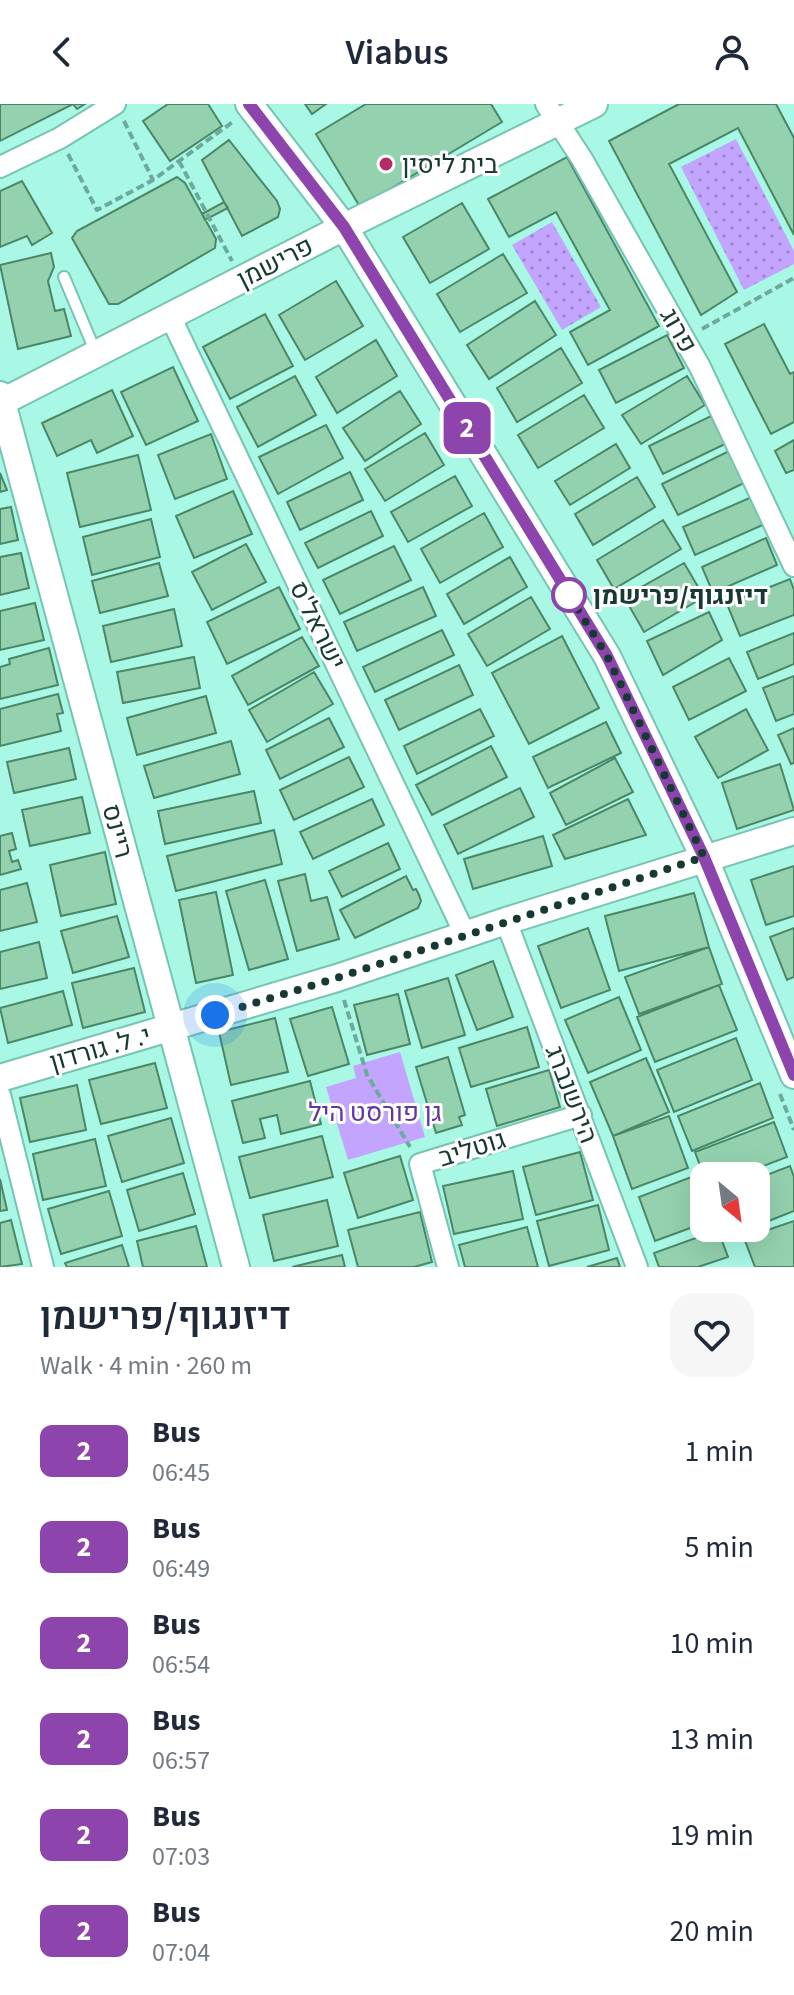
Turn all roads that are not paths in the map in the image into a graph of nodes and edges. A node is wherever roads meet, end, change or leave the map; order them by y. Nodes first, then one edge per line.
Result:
1 (594, 104) edge
2 (251, 106) edge
3 (119, 110) edge
4 (553, 113) edge
5 (0, 167) edge
6 (344, 227) junction
7 (64, 277) dead end
8 (170, 316) junction
9 (96, 353) junction
10 (1, 400) edge
11 (794, 566) edge
12 (794, 831) edge
13 (704, 857) junction
14 (506, 921) junction
15 (465, 934) junction
16 (170, 1028) junction
17 (794, 1075) edge
18 (0, 1078) edge
19 (0, 1095) edge
20 (581, 1115) junction
21 (43, 1267) edge
22 (236, 1267) edge
23 (448, 1267) edge
24 (637, 1267) edge

1 - 4 street, פרישמן
2 - 6 street
3 - 5 street
4 - 6 street, פרישמן
4 - 11 street, פרוג
6 - 8 street, פרישמן
6 - 13 street
7 - 9 lane
8 - 9 street, פרישמן
8 - 15 street, ישראל'ס
9 - 10 street, פרישמן
10 - 16 street, ריינס
12 - 13 street, י. ל. גורדון
13 - 14 street, י. ל. גורדון
13 - 17 street
14 - 15 street, י. ל. גורדון
14 - 20 street, הירשנברג
15 - 16 street, י. ל. גורדון
16 - 18 street, י. ל. גורדון
16 - 22 street, ריינס
19 - 21 street
20 - 23 street, גוטליב
20 - 24 street, הירשנברג

